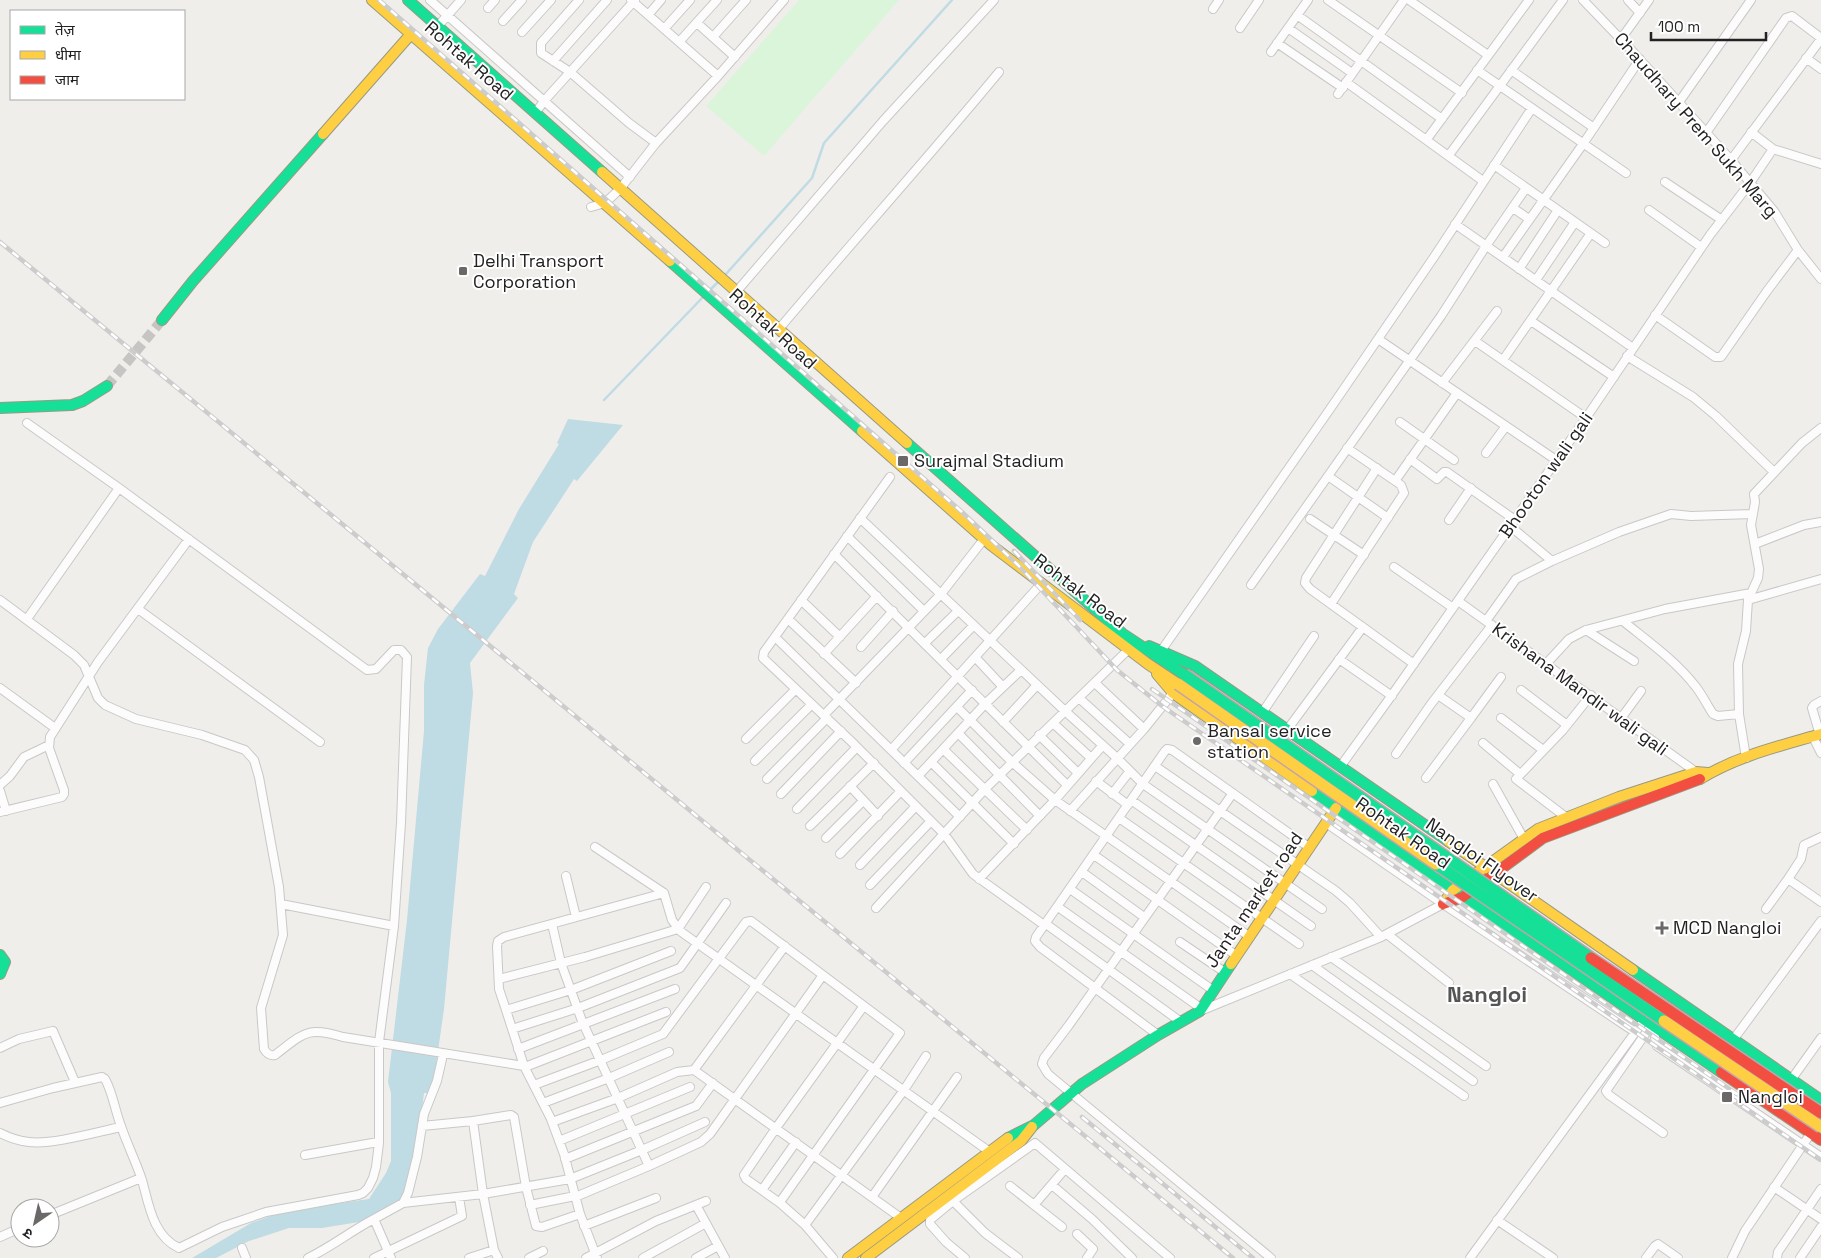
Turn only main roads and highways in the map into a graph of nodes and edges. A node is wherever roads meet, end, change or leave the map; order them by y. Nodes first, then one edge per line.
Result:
1 (372, 0) edge
2 (408, 0) edge
3 (411, 34) junction
4 (162, 320) tunnel mouth
5 (107, 386) tunnel mouth
6 (0, 408) edge
7 (1124, 634) junction
8 (1148, 664) joint
9 (1178, 684) junction
10 (1818, 735) edge
11 (1701, 774) junction
12 (1336, 808) junction
13 (1484, 866) junction
14 (1494, 874) junction
15 (1453, 890) junction
16 (1464, 897) junction
17 (0, 955) edge
18 (0, 974) edge
19 (1821, 1100) edge
20 (1821, 1113) edge
21 (1034, 1125) junction
22 (1818, 1133) edge
23 (848, 1258) edge
24 (866, 1258) edge

1 - 3 main road, Rohtak Road
2 - 7 main road, Rohtak Road
3 - 4 main road
3 - 8 main road, Rohtak Road
5 - 6 main road
7 - 9 main road, Nangloi Flyover
7 - 13 main road, Rohtak Road
8 - 9 main road, Nangloi Flyover
9 - 12 main road, Rohtak Road
9 - 20 main road, Nangloi Flyover, bridge
9 - 22 main road, Nangloi Flyover, bridge
10 - 11 main road
11 - 13 main road
11 - 14 main road
12 - 15 main road, Rohtak Road
12 - 21 main road, Janta market road
13 - 14 main road, Rohtak Road
13 - 15 main road
14 - 16 main road
14 - 19 main road, Rohtak Road
15 - 16 main road, Rohtak Road
15 - 16 main road
16 - 22 main road, Rohtak Road
17 - 18 main road
21 - 23 main road
21 - 24 main road

